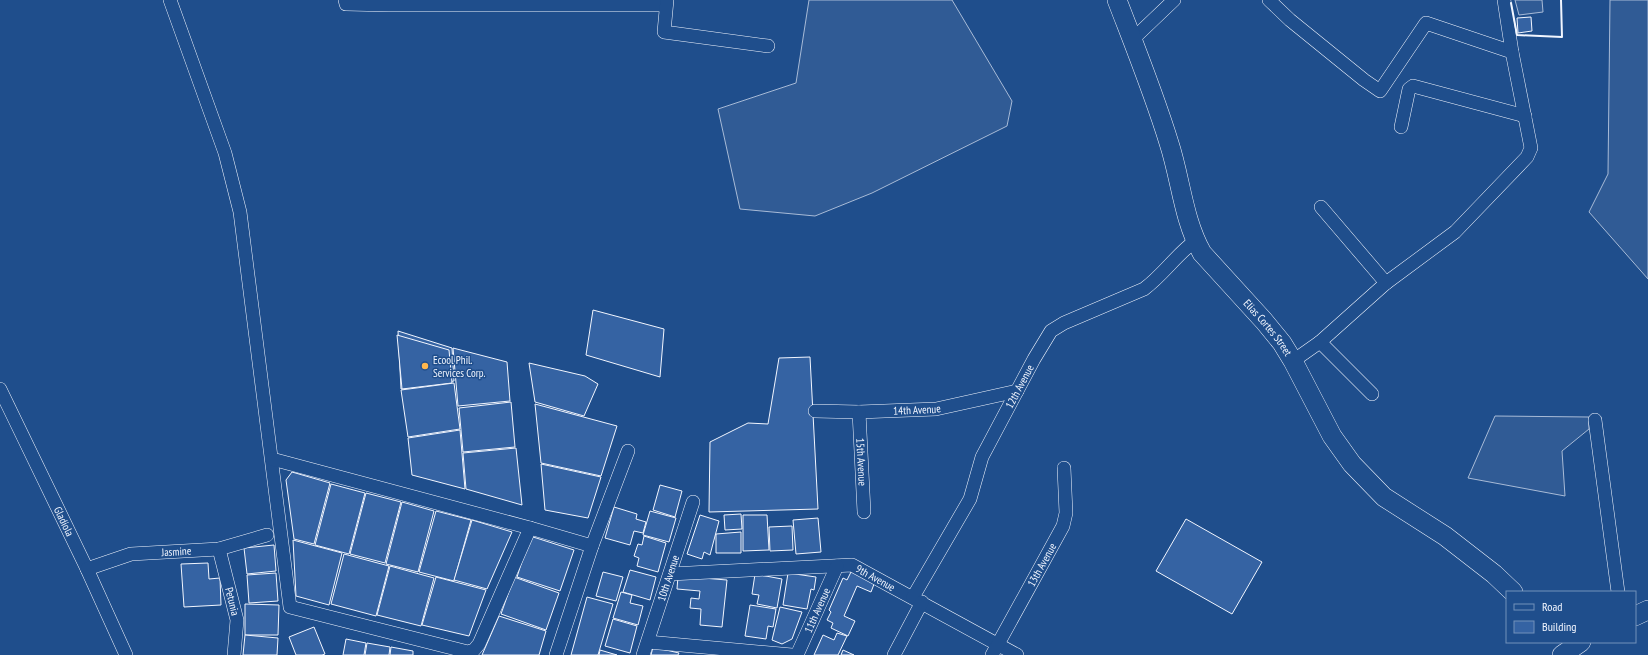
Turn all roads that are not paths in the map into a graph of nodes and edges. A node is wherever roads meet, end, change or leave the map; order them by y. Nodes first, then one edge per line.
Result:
1 (170, 0) edge
2 (345, 0) edge
3 (1117, 0) edge
4 (1174, 0) edge
5 (1269, 0) edge
6 (1504, 0) edge
7 (666, 3) edge
8 (1132, 40) junction
9 (768, 46) dead end
10 (1512, 52) junction
11 (1525, 116) junction
12 (1401, 127) dead end
13 (1321, 207) dead end
14 (1196, 241) junction
15 (1386, 283) junction
16 (1320, 342) junction
17 (1293, 361) junction
18 (0, 389) edge
19 (1017, 392) junction
20 (1372, 394) dead end
21 (815, 411) dead end
22 (859, 412) junction
23 (1595, 420) dead end
24 (628, 451) dead end
25 (272, 459) junction
26 (1064, 468) dead end
27 (693, 502) dead end
28 (864, 512) dead end
29 (530, 528) junction
30 (267, 535) dead end
31 (592, 546) junction
32 (219, 549) junction
33 (837, 566) junction
34 (88, 568) junction
35 (670, 574) junction
36 (1513, 591) edge
37 (1618, 591) edge
38 (918, 600) junction
39 (1648, 610) edge
40 (1636, 616) edge
41 (648, 642) junction
42 (1554, 643) edge
43 (1579, 643) edge
44 (995, 649) edge
45 (126, 655) edge
46 (234, 655) edge
47 (556, 655) edge
48 (643, 655) edge
49 (792, 655) edge
50 (797, 655) edge
51 (894, 655) edge
52 (1017, 655) edge
53 (1561, 655) edge

1 - 25 street
2 - 7 street
3 - 8 street, Elias Cortes Street
4 - 8 street
5 - 10 street
6 - 10 street
7 - 9 street
8 - 14 street, Elias Cortes Street
10 - 11 street
11 - 12 street
11 - 15 street
13 - 15 street
14 - 17 street, Elias Cortes Street
14 - 19 street, 12th Avenue
15 - 16 street
16 - 17 street
16 - 20 street
17 - 36 street, Elias Cortes Street
18 - 34 street, Gladiola
19 - 22 street, 14th Avenue
19 - 38 street, 12th Avenue
21 - 22 street, 14th Avenue
22 - 28 street, 15th Avenue
23 - 37 street
24 - 31 street
25 - 29 street
25 - 29 street
26 - 44 street, 13th Avenue
27 - 35 street, 10th Avenue
29 - 31 street
30 - 32 street, Jasmine
31 - 47 street
32 - 34 street, Jasmine
32 - 46 street, Petunia
33 - 35 street, 9th Avenue
33 - 38 street, 9th Avenue
33 - 50 street, 11th Avenue
34 - 45 street, Gladiola
35 - 41 street, 10th Avenue
38 - 44 street, 9th Avenue
38 - 51 street, 12th Avenue
39 - 40 street
41 - 48 street, 10th Avenue
41 - 49 street
42 - 53 street
43 - 53 street
44 - 52 street, 9th Avenue

